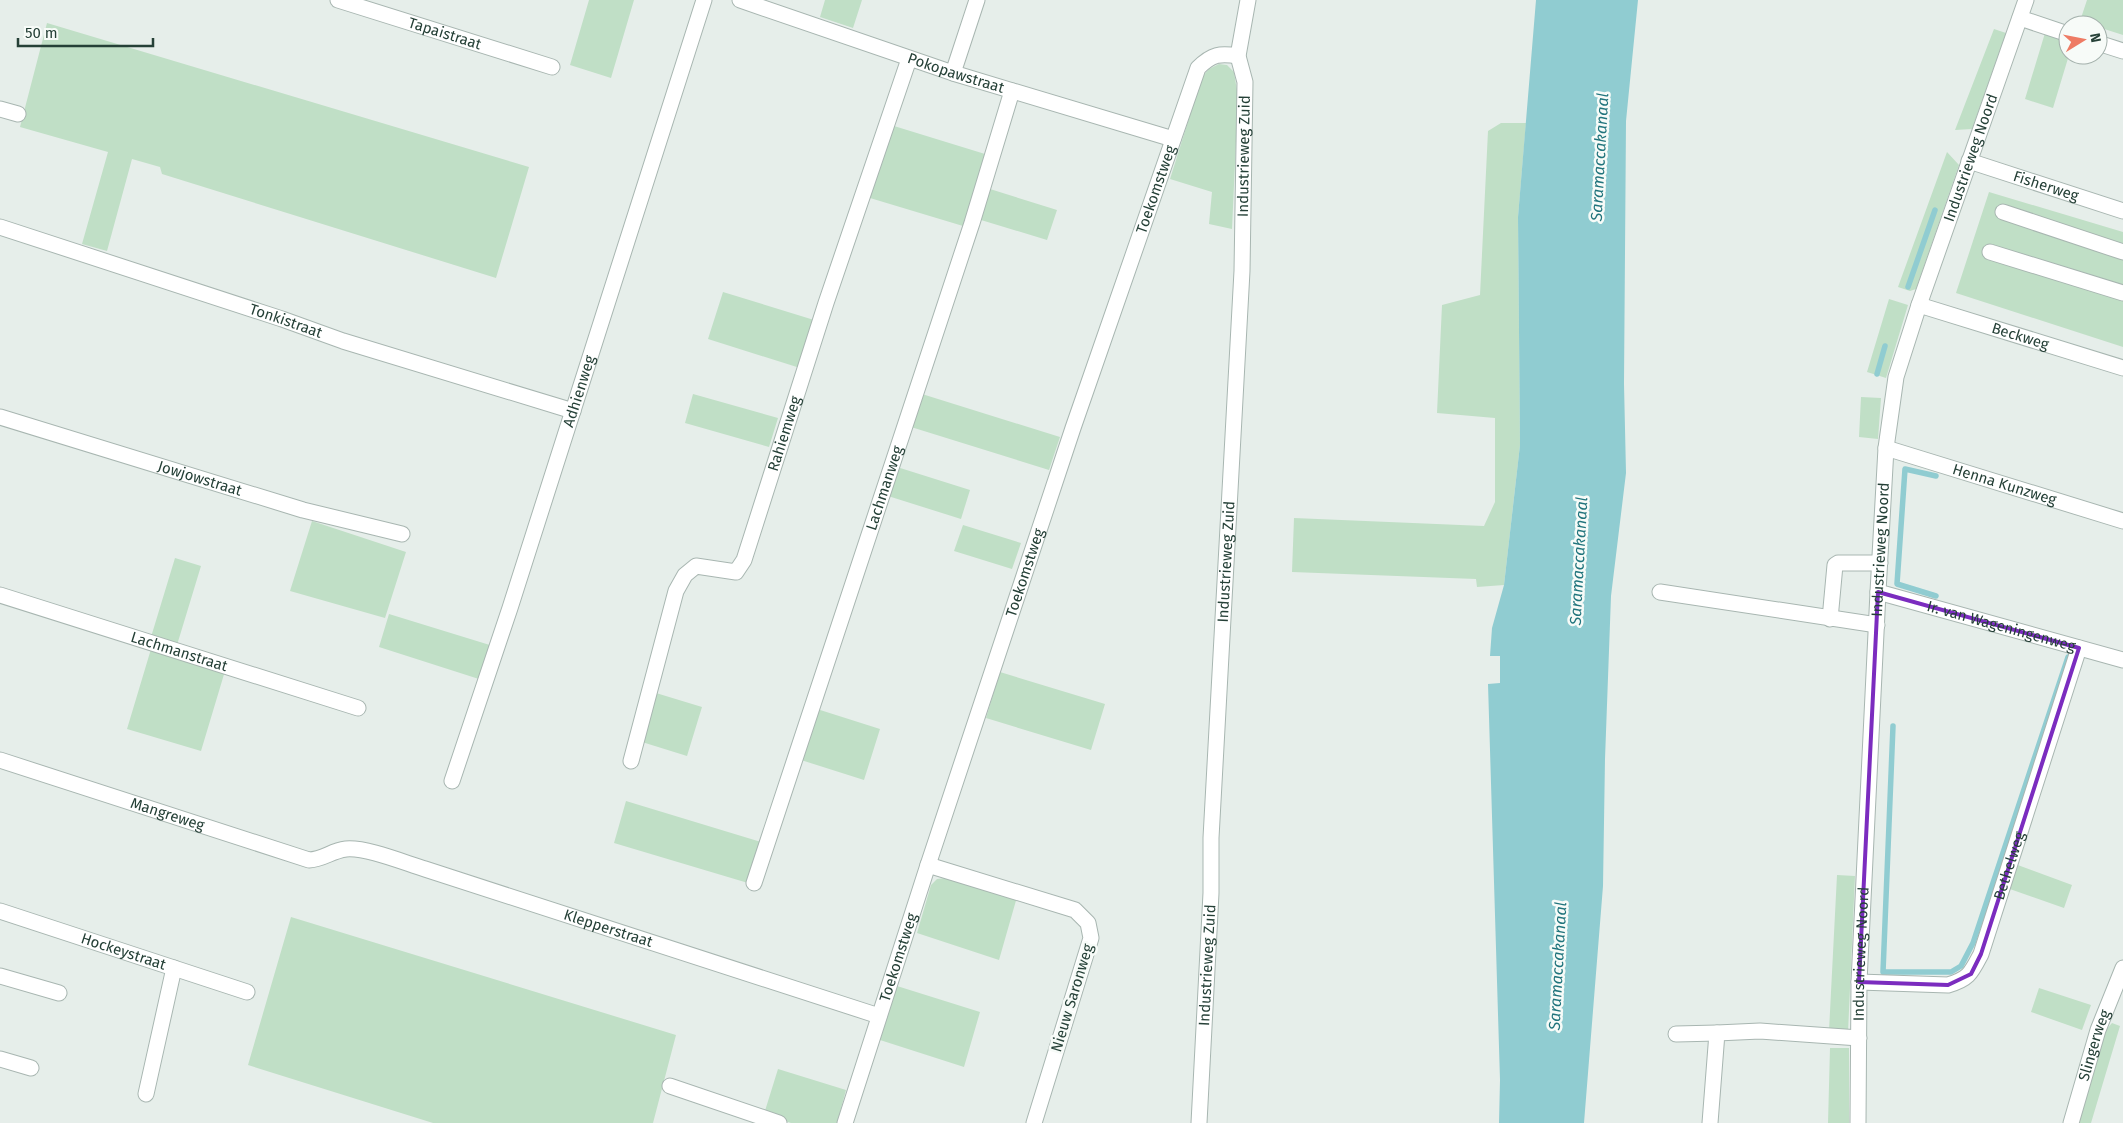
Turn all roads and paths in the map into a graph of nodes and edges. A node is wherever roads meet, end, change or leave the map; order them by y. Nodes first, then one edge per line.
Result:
1 (338, 0) edge
2 (704, 0) edge
3 (740, 0) edge
4 (977, 0) edge
5 (1248, 0) edge
6 (2026, 0) edge
7 (2020, 18) junction
8 (2058, 31) edge
9 (2108, 46) edge
10 (2123, 51) edge
11 (1238, 56) junction
12 (909, 58) junction
13 (552, 67) dead end
14 (953, 73) junction
15 (1012, 90) junction
16 (0, 109) edge
17 (18, 114) dead end
18 (1173, 139) junction
19 (1969, 161) junction
20 (2123, 211) edge
21 (2003, 212) dead end
22 (0, 227) edge
23 (1990, 252) dead end
24 (2123, 252) edge
25 (2123, 293) edge
26 (1919, 305) junction
27 (2123, 368) edge
28 (573, 411) junction
29 (0, 417) edge
30 (1886, 448) junction
31 (2123, 521) edge
32 (402, 534) dead end
33 (1880, 563) junction
34 (1660, 592) dead end
35 (1878, 592) junction
36 (0, 595) edge
37 (1830, 619) junction
38 (1877, 625) junction
39 (2079, 648) junction
40 (2123, 660) edge
41 (358, 708) dead end
42 (0, 760) edge
43 (631, 761) dead end
44 (452, 781) dead end
45 (335, 851) joint
46 (928, 864) junction
47 (754, 883) dead end
48 (0, 911) edge
49 (174, 968) junction
50 (2123, 968) edge
51 (0, 976) edge
52 (1859, 982) junction
53 (247, 992) dead end
54 (59, 993) dead end
55 (879, 1016) junction
56 (1717, 1033) junction
57 (1676, 1034) dead end
58 (1858, 1038) junction
59 (0, 1059) edge
60 (32, 1068) dead end
61 (670, 1086) dead end
62 (146, 1094) dead end
63 (780, 1123) edge
64 (845, 1123) edge
65 (1034, 1123) edge
66 (1199, 1123) edge
67 (1710, 1123) edge
68 (1858, 1123) edge
69 (2071, 1123) edge

1 - 13 street, Tapaistraat
2 - 28 street, Adhienweg
3 - 12 street, Pokopawstraat
4 - 14 street
5 - 11 street, Industrieweg Zuid
6 - 7 street, Industrieweg Noord
7 - 8 street
7 - 19 street, Industrieweg Noord
9 - 10 street
11 - 18 street, Toekomstweg
11 - 66 street, Industrieweg Zuid
12 - 14 street, Pokopawstraat
12 - 43 street, Rahiemweg
14 - 15 street, Pokopawstraat
15 - 18 street, Pokopawstraat
15 - 47 street, Lachmanweg
16 - 17 street
18 - 46 street, Toekomstweg
19 - 20 street, Fisherweg
19 - 26 street, Industrieweg Noord
21 - 24 street
22 - 28 street, Tonkistraat
23 - 25 street
26 - 27 street, Beckweg
26 - 30 street, Industrieweg Noord
28 - 44 street, Adhienweg
29 - 32 street, Jowjowstraat
30 - 31 street, Henna Kunzweg
30 - 33 street, Industrieweg Noord
33 - 35 street, Industrieweg Noord
33 - 37 street
34 - 37 street
35 - 38 street, Industrieweg Noord
35 - 39 street, Ir. van Wageningenweg
36 - 41 street, Lachmanstraat
37 - 38 street
38 - 52 street, Industrieweg Noord
39 - 40 street, Ir. van Wageningenweg
39 - 52 street, Bethelweg
42 - 45 street, Mangreweg
45 - 55 street, Klepperstraat
46 - 55 street, Toekomstweg
46 - 65 street, Nieuw Saronweg
48 - 49 street, Hockeystraat
49 - 53 street, Hockeystraat
49 - 62 street
50 - 69 street, Slingerweg
51 - 54 street
52 - 58 street, Industrieweg Noord
55 - 64 street, Toekomstweg
56 - 57 street
56 - 58 street
56 - 67 street
58 - 68 street, Industrieweg Noord
59 - 60 street
61 - 63 street

